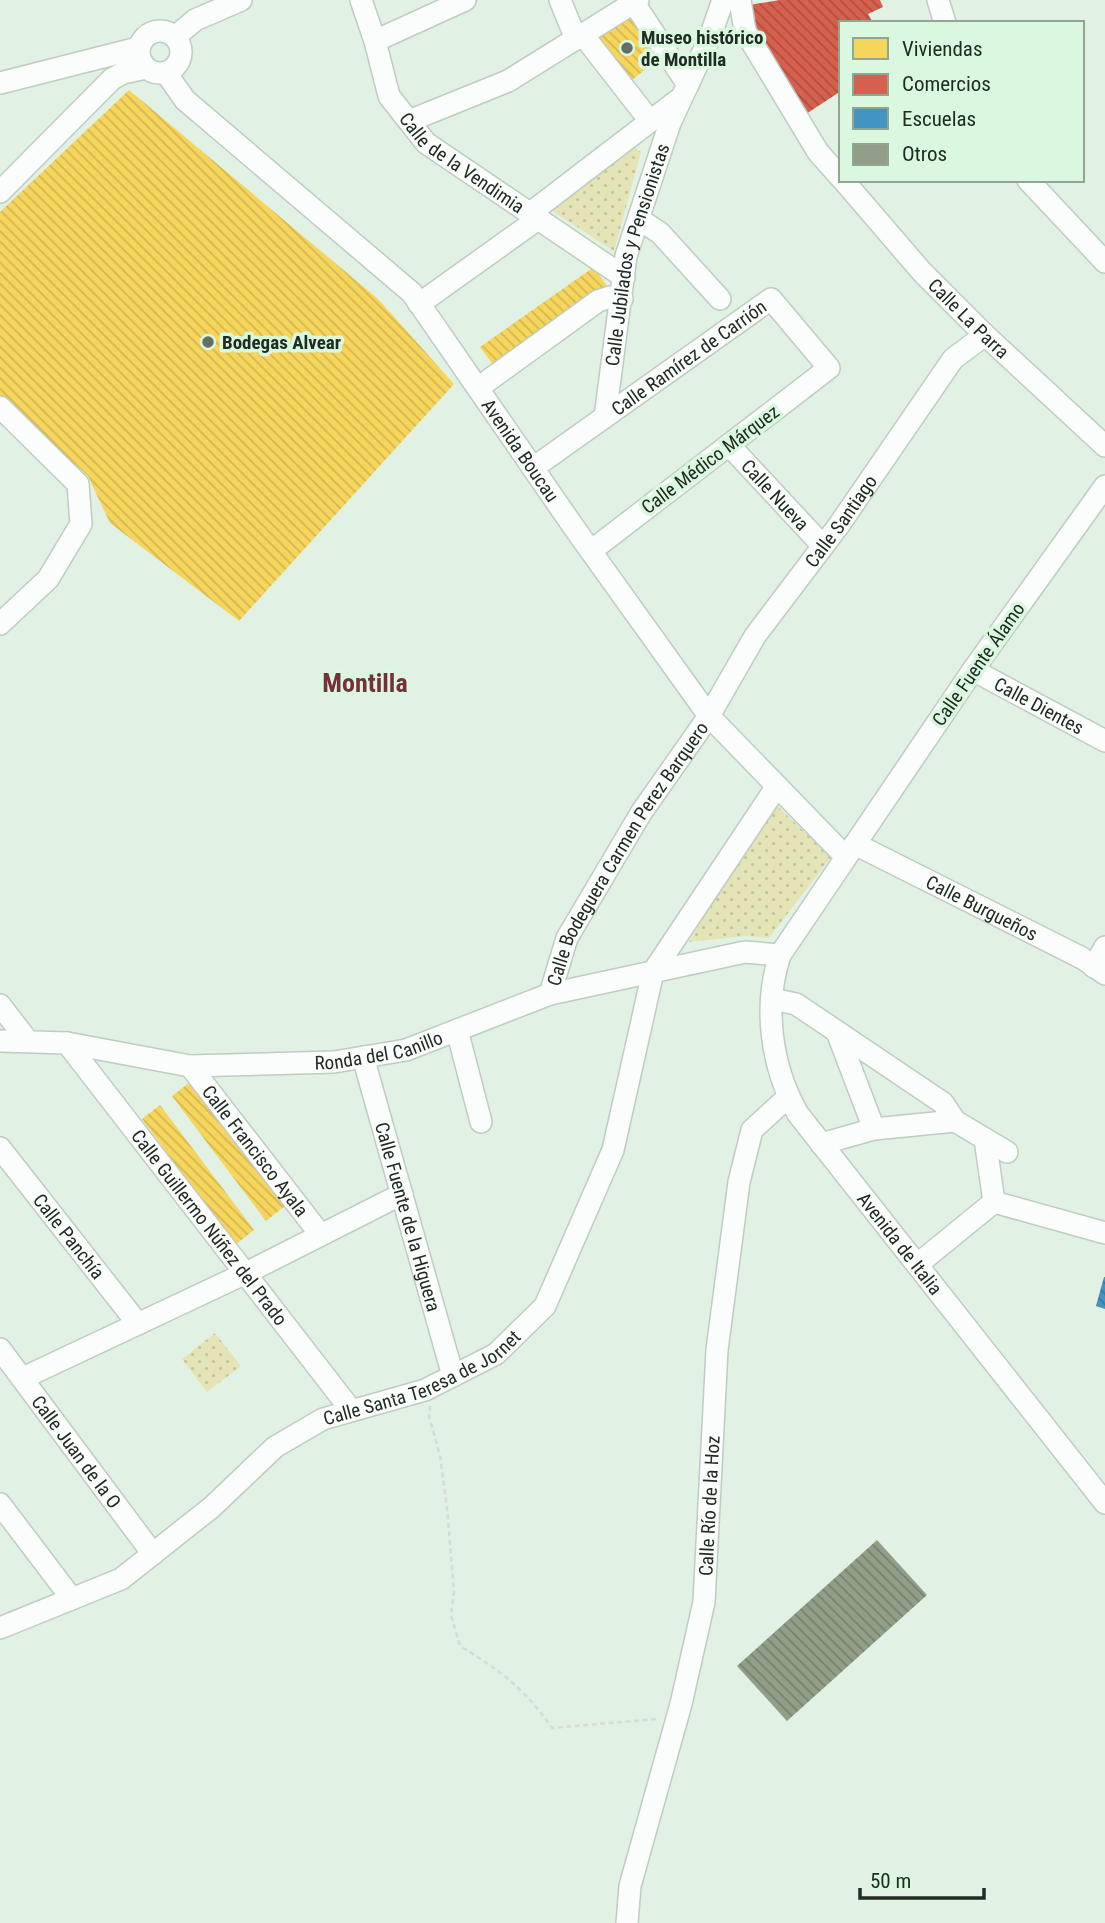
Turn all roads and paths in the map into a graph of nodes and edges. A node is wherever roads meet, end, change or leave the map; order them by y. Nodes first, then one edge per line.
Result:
1 (241, 0) edge
2 (361, 0) edge
3 (465, 0) edge
4 (560, 0) edge
5 (723, 0) edge
6 (740, 0) edge
7 (938, 0) edge
8 (634, 1) edge
9 (944, 21) edge
10 (175, 37) junction
11 (579, 37) junction
12 (375, 41) junction
13 (138, 48) junction
14 (156, 71) junction
15 (0, 83) edge
16 (685, 91) junction
17 (410, 121) junction
18 (650, 121) junction
19 (839, 176) edge
20 (845, 182) edge
21 (1030, 182) edge
22 (0, 192) edge
23 (534, 216) junction
24 (639, 219) junction
25 (1105, 262) edge
26 (624, 278) junction
27 (622, 299) junction
28 (720, 299) dead end
29 (419, 304) junction
30 (985, 335) junction
31 (829, 368) joint
32 (478, 388) junction
33 (2, 414) edge
34 (605, 417) junction
35 (729, 445) junction
36 (1105, 446) edge
37 (533, 468) junction
38 (1105, 486) edge
39 (823, 546) junction
40 (591, 551) junction
41 (0, 624) edge
42 (972, 670) junction
43 (709, 716) junction
44 (1105, 741) edge
45 (777, 786) junction
46 (850, 850) junction
47 (1105, 947) edge
48 (780, 954) junction
49 (1100, 970) edge
50 (653, 972) junction
51 (550, 994) junction
52 (772, 999) junction
53 (0, 1005) edge
54 (457, 1030) junction
55 (837, 1032) junction
56 (27, 1040) junction
57 (0, 1041) edge
58 (67, 1043) junction
59 (363, 1057) junction
60 (190, 1066) junction
61 (788, 1097) junction
62 (955, 1121) junction
63 (481, 1122) dead end
64 (874, 1129) junction
65 (985, 1139) junction
66 (821, 1144) junction
67 (0, 1148) edge
68 (1007, 1152) dead end
69 (402, 1194) junction
70 (995, 1202) junction
71 (1105, 1233) edge
72 (320, 1234) junction
73 (918, 1264) junction
74 (246, 1273) junction
75 (138, 1324) junction
76 (0, 1349) edge
77 (23, 1378) junction
78 (444, 1381) junction
79 (351, 1410) junction
80 (1105, 1503) edge
81 (0, 1504) edge
82 (153, 1554) junction
83 (72, 1599) junction
84 (0, 1629) edge
85 (678, 1717) junction
86 (627, 1923) edge

1 - 10 street
2 - 12 street, Calle de la Vendimia
3 - 12 street
4 - 11 street
5 - 16 street, Calle Jubilados y Pensionistas
6 - 19 street, Calle La Parra
7 - 9 street
8 - 11 street
8 - 16 street
10 - 13 street
10 - 14 street
11 - 17 street
11 - 18 street
12 - 17 street, Calle de la Vendimia
13 - 14 street
13 - 15 street
14 - 22 street
14 - 29 street, Avenida Boucau
16 - 18 street, Calle Jubilados y Pensionistas
16 - 24 street, Calle Jubilados y Pensionistas
17 - 23 street, Calle de la Vendimia
18 - 23 street, Calle Jubilados y Pensionistas
20 - 30 street, Calle La Parra
21 - 25 street
23 - 26 street, Calle de la Vendimia
23 - 29 street, Calle Jubilados y Pensionistas
24 - 26 street, Calle Jubilados y Pensionistas
24 - 28 street
26 - 27 street, Calle Jubilados y Pensionistas
27 - 32 street
27 - 34 street, Calle Jubilados y Pensionistas
29 - 32 street, Avenida Boucau
30 - 36 street, Calle La Parra
30 - 39 street, Calle Santiago
31 - 34 street, Calle Ramírez de Carrión
31 - 35 street, Calle Médico Márquez
32 - 37 street, Avenida Boucau
33 - 41 street
34 - 37 street, Calle Ramírez de Carrión
35 - 39 street, Calle Nueva
35 - 40 street, Calle Médico Márquez
37 - 40 street, Avenida Boucau
38 - 42 street, Calle Fuente Álamo
39 - 43 street, Calle Santiago
40 - 43 street, Avenida Boucau
42 - 44 street, Calle Dientes
42 - 46 street, Calle Fuente Álamo
43 - 45 street, Avenida Boucau
43 - 51 street, Calle Bodeguera Carmen Perez Barquero
45 - 46 street, Avenida Boucau
45 - 50 street
46 - 48 street, Avenida de Italia
46 - 49 street, Calle Burgueños
47 - 49 street
48 - 50 street, Ronda del Canillo
48 - 52 street, Avenida de Italia
50 - 51 street, Ronda del Canillo
50 - 78 street, Calle Santa Teresa de Jornet
51 - 54 street, Ronda del Canillo
52 - 55 street
52 - 61 street, Avenida de Italia
53 - 56 street
54 - 59 street, Ronda del Canillo
54 - 63 street
55 - 62 street
55 - 64 street
56 - 57 street, Ronda del Canillo
56 - 58 street, Ronda del Canillo
58 - 60 street, Ronda del Canillo
58 - 74 street, Calle Guillermo Núñez del Prado
59 - 60 street, Ronda del Canillo
59 - 69 street, Calle Fuente de la Higuera
60 - 72 street, Calle Francisco Ayala
61 - 66 street, Avenida de Italia
61 - 85 street, Calle Río de la Hoz
62 - 64 street
62 - 65 street
64 - 66 street
65 - 68 street
65 - 70 street
66 - 73 street, Avenida de Italia
67 - 75 street, Calle Panchía
69 - 72 street
69 - 78 street, Calle Fuente de la Higuera
70 - 71 street
70 - 73 street
72 - 74 street
73 - 80 street, Avenida de Italia
74 - 75 street
74 - 79 street, Calle Guillermo Núñez del Prado
75 - 77 street
76 - 77 street, Calle Juan de la O
77 - 82 street, Calle Juan de la O
78 - 79 street, Calle Santa Teresa de Jornet
78 - 85 path
79 - 82 street, Calle Santa Teresa de Jornet
81 - 83 street
82 - 83 street, Calle Santa Teresa de Jornet
83 - 84 street, Calle Santa Teresa de Jornet
85 - 86 street, Calle Río de la Hoz

